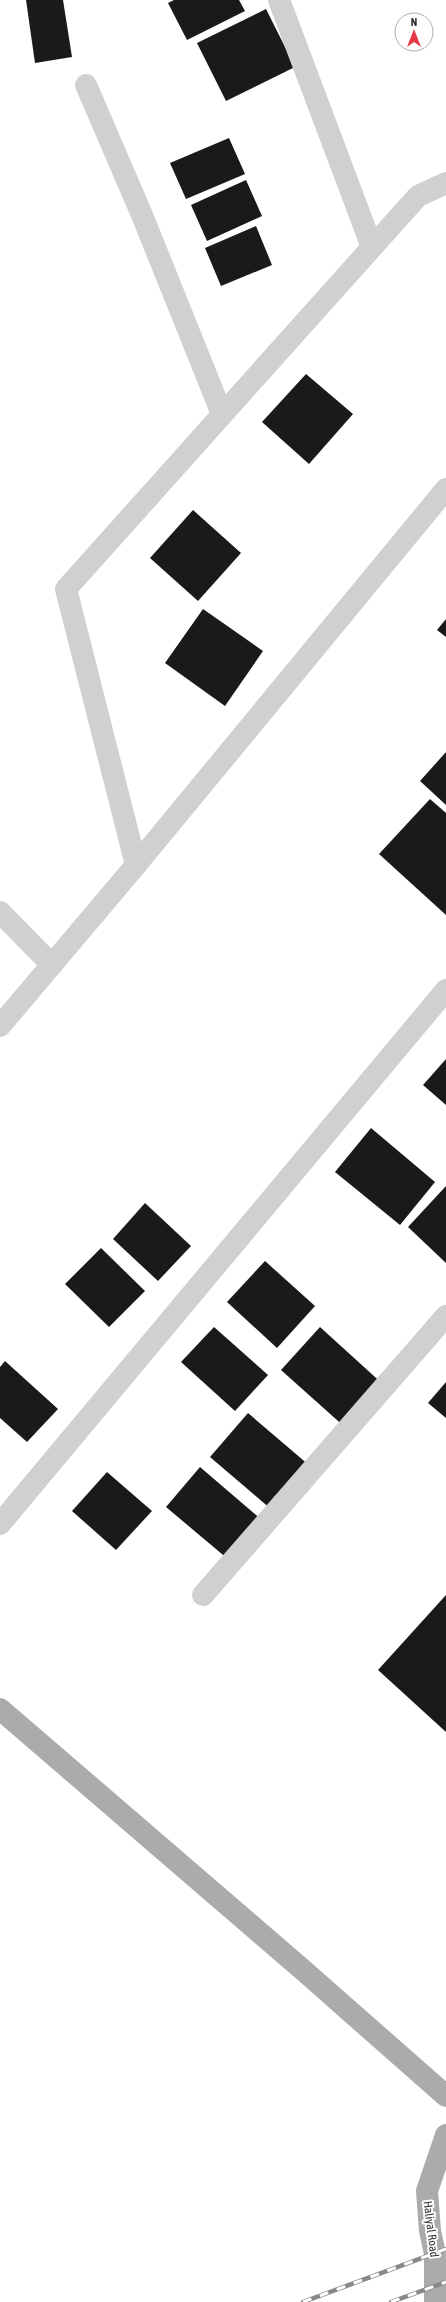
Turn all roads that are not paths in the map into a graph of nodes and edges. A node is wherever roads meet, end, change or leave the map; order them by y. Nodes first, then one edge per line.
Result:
1 (279, 0) edge
2 (86, 85) dead end
3 (446, 183) edge
4 (372, 247) junction
5 (222, 414) junction
6 (446, 489) edge
7 (136, 865) junction
8 (0, 912) edge
9 (52, 965) junction
10 (446, 990) edge
11 (0, 1026) edge
12 (446, 1316) edge
13 (0, 1524) edge
14 (202, 1595) dead end
15 (0, 1709) edge
16 (446, 2096) edge
17 (446, 2135) edge
18 (435, 2302) edge

1 - 4 street
2 - 5 street
3 - 4 street
4 - 5 street
5 - 7 street
6 - 7 street
7 - 9 street
8 - 9 street
9 - 11 street
10 - 13 street
12 - 14 street
15 - 16 main road
17 - 18 main road, Haliyal Road

